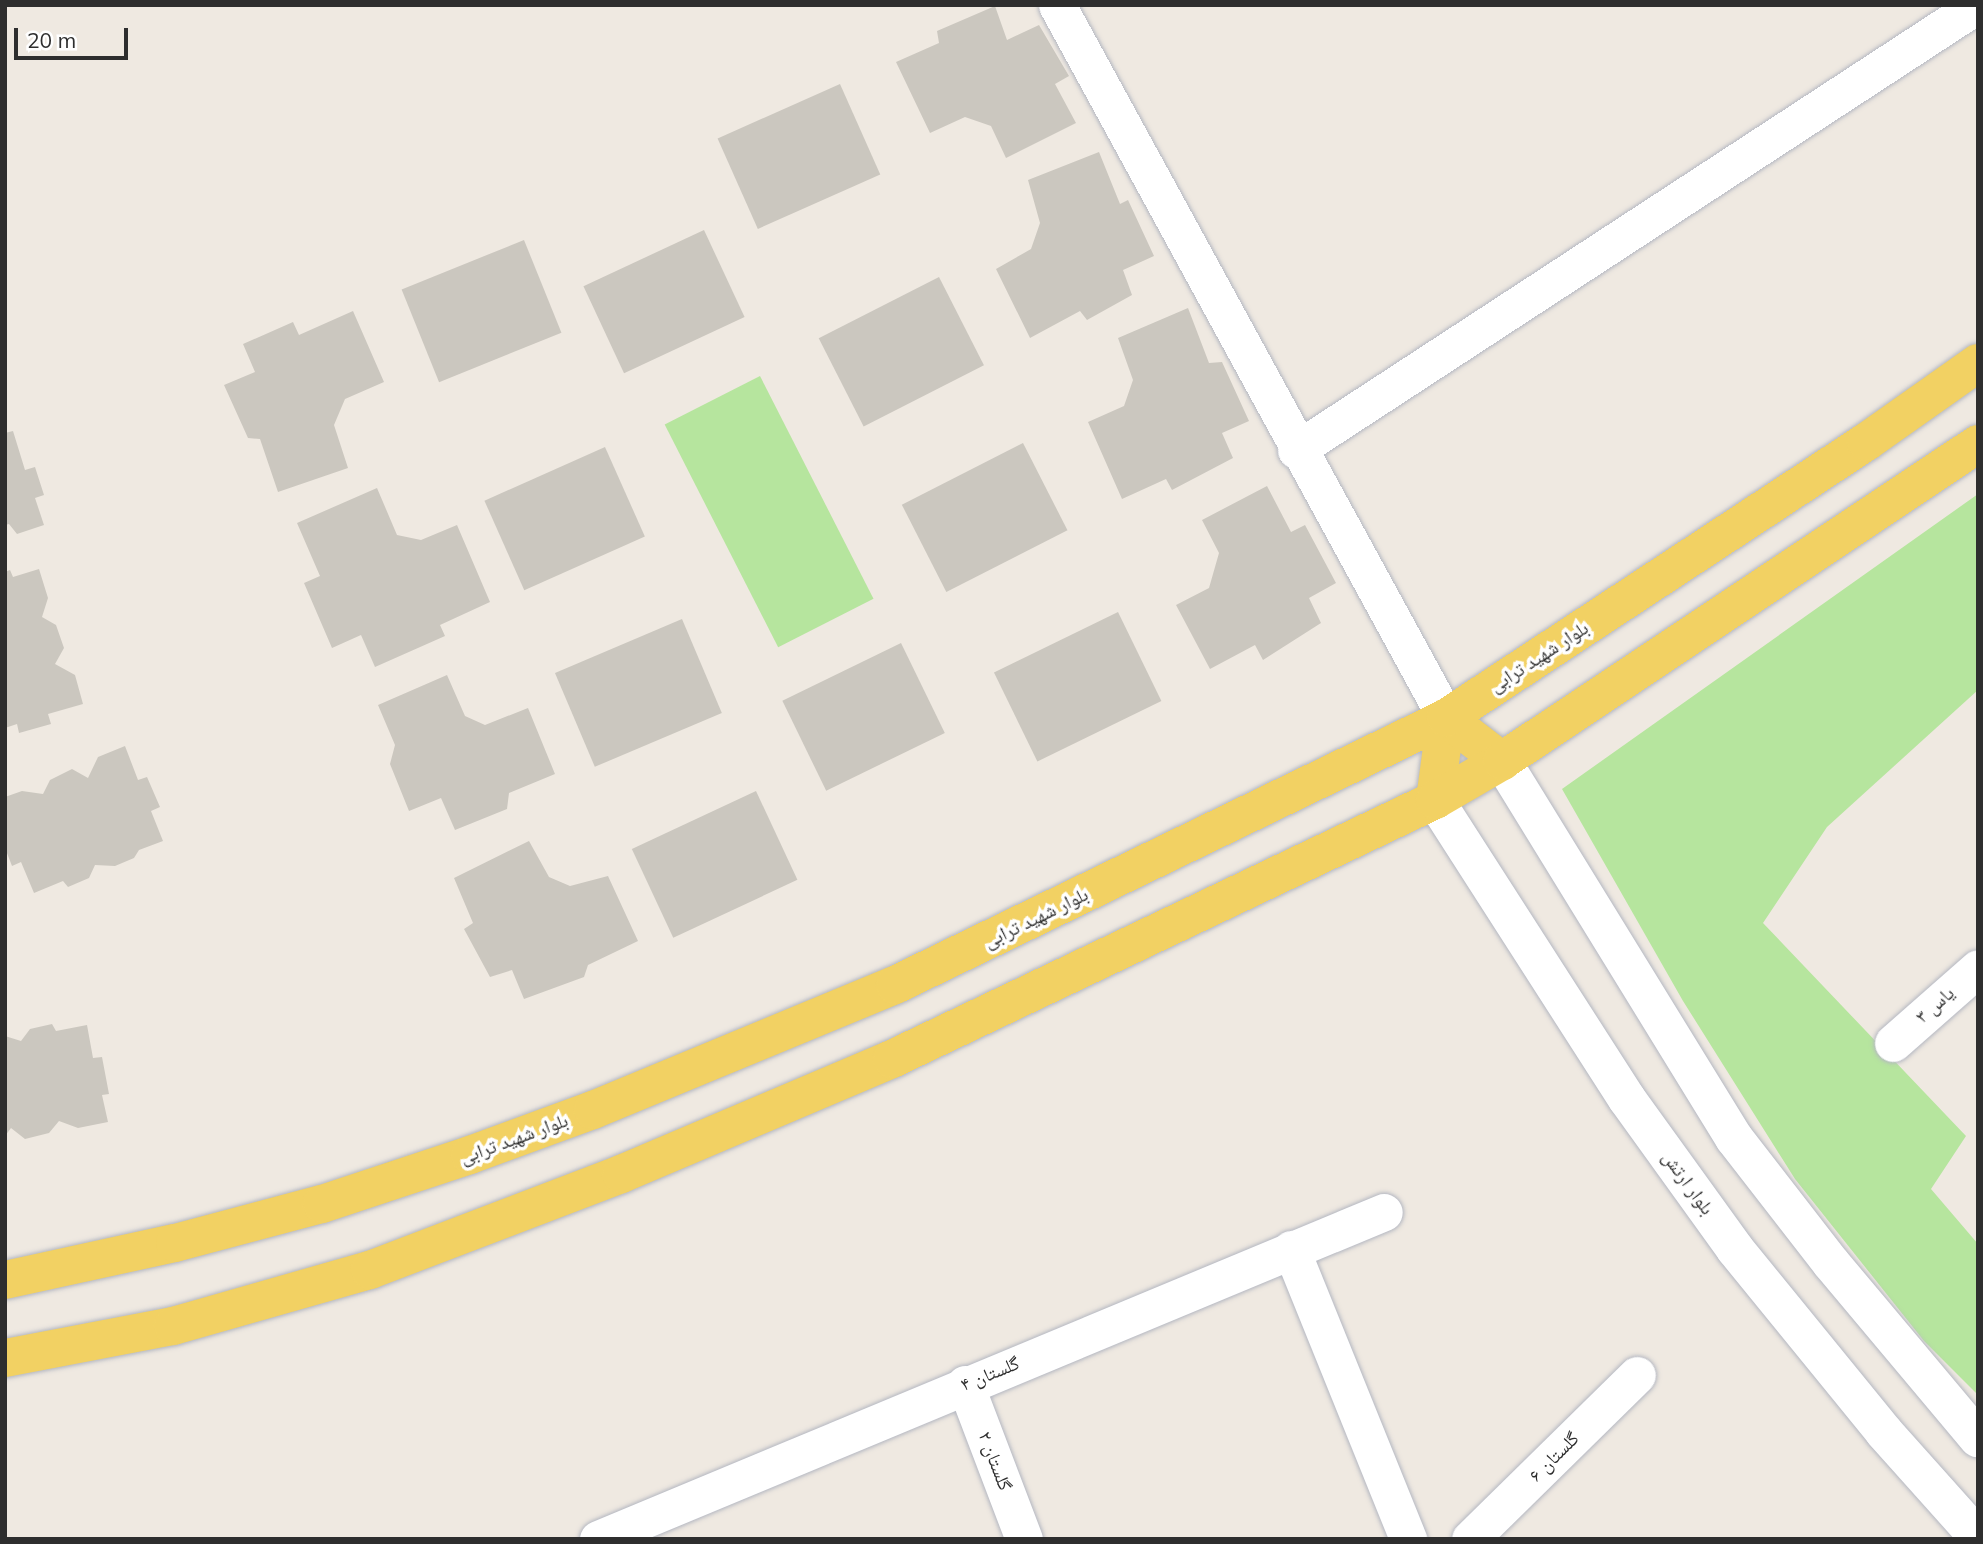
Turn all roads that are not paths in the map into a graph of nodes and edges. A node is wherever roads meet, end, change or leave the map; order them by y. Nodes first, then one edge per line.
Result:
1 (1057, 5) edge
2 (1977, 5) edge
3 (1978, 363) edge
4 (1978, 444) edge
5 (1296, 450) junction
6 (1446, 718) junction
7 (1502, 761) junction
8 (1435, 800) junction
9 (1978, 968) edge
10 (1893, 1043) dead end
11 (1384, 1212) dead end
12 (1292, 1250) junction
13 (5, 1280) edge
14 (5, 1357) edge
15 (1637, 1375) dead end
16 (965, 1384) junction
17 (1978, 1438) edge
18 (1978, 1537) edge
19 (598, 1539) edge
20 (1024, 1539) edge
21 (1408, 1539) edge
22 (1471, 1539) edge

1 - 5 street
2 - 5 street
3 - 6 main road, بلوار شهید ترابی
4 - 7 main road
5 - 6 street
6 - 7 main road
6 - 8 main road
6 - 13 main road, بلوار شهید ترابی
7 - 8 main road
7 - 17 main road
8 - 14 main road
8 - 18 main road, بلوار ارتش
9 - 10 street, یاس ۳
11 - 12 street, گلستان ۴
12 - 16 street, گلستان ۴
12 - 21 street
15 - 22 street, گلستان ۶
16 - 19 street, گلستان ۴
16 - 20 street, گلستان ۲

